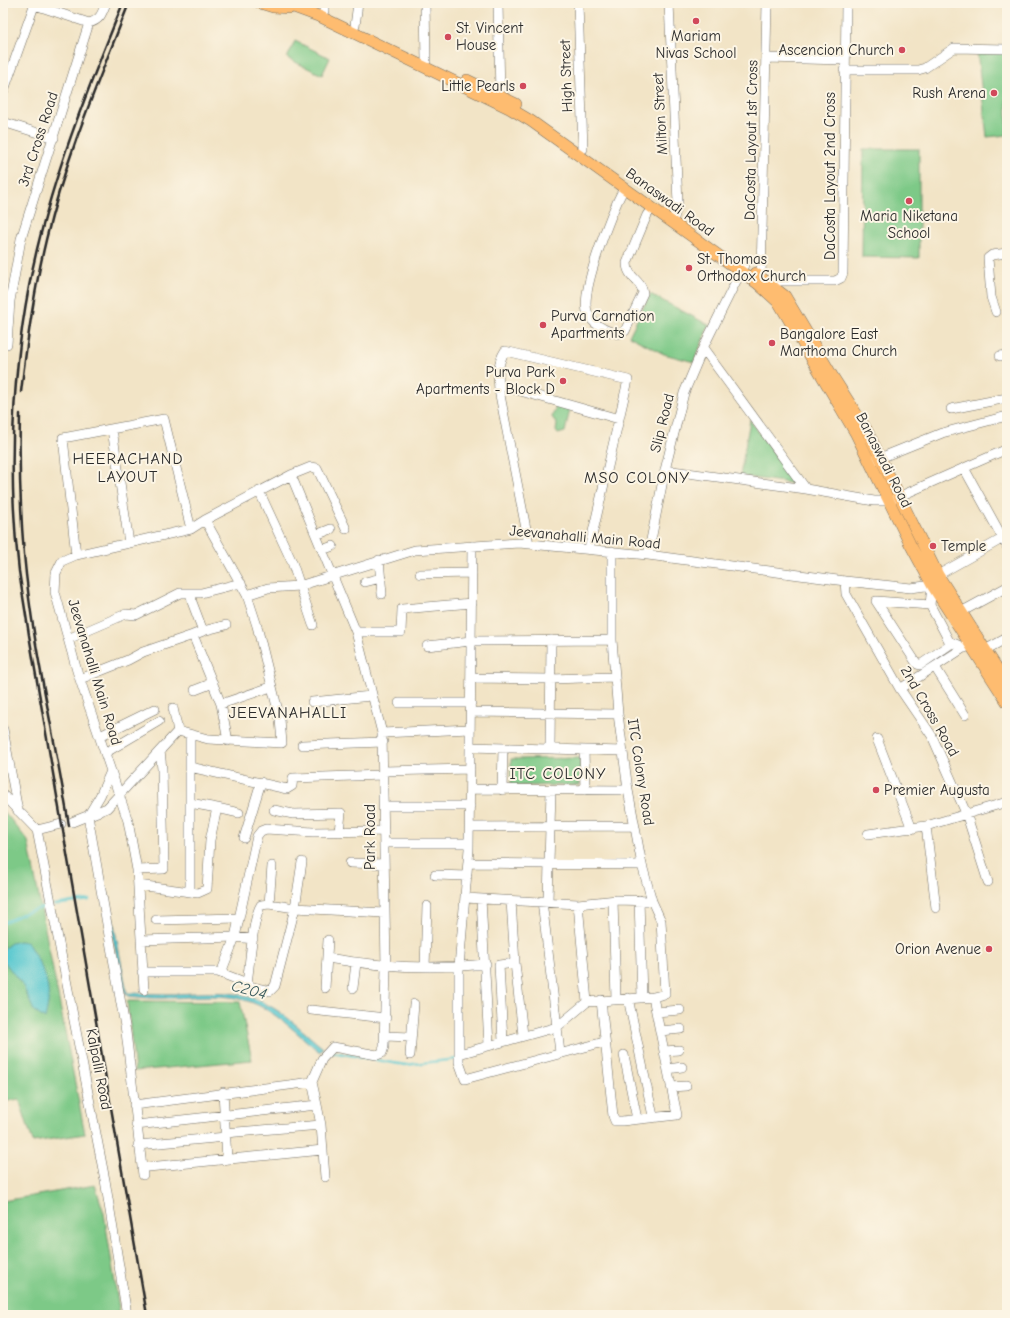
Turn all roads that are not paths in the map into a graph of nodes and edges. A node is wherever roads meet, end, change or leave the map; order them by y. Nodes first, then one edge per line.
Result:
1 (106, 3) edge
2 (260, 3) edge
3 (283, 3) edge
4 (358, 3) edge
5 (425, 3) edge
6 (498, 3) edge
7 (578, 3) edge
8 (669, 3) edge
9 (767, 3) edge
10 (846, 3) edge
11 (35, 4) edge
12 (303, 6) edge
13 (324, 7) edge
14 (89, 23) junction
15 (355, 26) junction
16 (1007, 49) edge
17 (767, 58) junction
18 (844, 60) junction
19 (426, 61) junction
20 (844, 70) junction
21 (3, 93) edge
22 (500, 95) junction
23 (3, 122) edge
24 (54, 138) junction
25 (583, 149) junction
26 (624, 188) junction
27 (617, 204) junction
28 (652, 208) junction
29 (672, 220) junction
30 (601, 230) dead end
31 (1007, 253) edge
32 (742, 268) junction
33 (759, 280) junction
34 (770, 289) junction
35 (996, 312) dead end
36 (7, 344) dead end
37 (703, 348) junction
38 (499, 385) junction
39 (1007, 398) edge
40 (951, 409) dead end
41 (1005, 416) edge
42 (619, 419) junction
43 (112, 429) junction
44 (1007, 450) edge
45 (875, 460) junction
46 (964, 468) junction
47 (665, 470) junction
48 (291, 475) junction
49 (806, 489) junction
50 (259, 491) junction
51 (894, 499) junction
52 (204, 520) junction
53 (191, 529) junction
54 (331, 529) dead end
55 (346, 529) dead end
56 (316, 535) junction
57 (1006, 540) edge
58 (129, 543) junction
59 (529, 544) junction
60 (333, 546) dead end
61 (472, 546) junction
62 (589, 549) junction
63 (322, 550) junction
64 (612, 551) junction
65 (76, 555) junction
66 (648, 555) junction
67 (379, 560) junction
68 (472, 573) junction
69 (420, 574) dead end
70 (332, 575) junction
71 (938, 575) junction
72 (380, 578) junction
73 (844, 581) junction
74 (241, 582) junction
75 (365, 582) dead end
76 (932, 585) junction
77 (299, 586) junction
78 (1007, 587) edge
79 (191, 594) junction
80 (382, 594) dead end
81 (247, 595) junction
82 (472, 602) junction
83 (930, 605) junction
84 (961, 612) junction
85 (226, 625) dead end
86 (313, 625) dead end
87 (204, 632) junction
88 (356, 632) junction
89 (193, 635) junction
90 (1007, 638) edge
91 (68, 639) junction
92 (551, 640) junction
93 (612, 640) junction
94 (472, 641) junction
95 (952, 643) junction
96 (427, 646) dead end
97 (967, 646) junction
98 (985, 650) junction
99 (935, 667) junction
100 (614, 677) junction
101 (471, 678) junction
102 (80, 679) junction
103 (551, 679) junction
104 (213, 682) junction
105 (1007, 684) edge
106 (271, 687) junction
107 (900, 689) junction
108 (195, 690) dead end
109 (371, 696) junction
110 (312, 702) dead end
111 (1007, 702) edge
112 (399, 703) dead end
113 (222, 704) junction
114 (173, 708) dead end
115 (471, 708) junction
116 (155, 709) dead end
117 (550, 713) junction
118 (618, 714) junction
119 (965, 715) dead end
120 (159, 722) dead end
121 (470, 728) junction
122 (3, 730) edge
123 (178, 731) junction
124 (382, 732) junction
125 (190, 735) junction
126 (100, 736) junction
127 (877, 739) dead end
128 (228, 741) junction
129 (383, 742) junction
130 (302, 745) dead end
131 (470, 747) junction
132 (503, 748) junction
133 (550, 749) junction
134 (160, 750) junction
135 (584, 750) junction
136 (623, 751) junction
137 (105, 753) junction
138 (190, 767) junction
139 (470, 770) junction
140 (111, 771) junction
141 (383, 773) junction
142 (261, 782) junction
143 (470, 789) junction
144 (502, 790) junction
145 (551, 790) junction
146 (585, 790) junction
147 (628, 790) junction
148 (119, 794) junction
149 (3, 795) edge
150 (1007, 802) edge
151 (190, 803) junction
152 (384, 806) junction
153 (470, 806) junction
154 (217, 808) junction
155 (274, 810) dead end
156 (18, 811) junction
157 (239, 813) dead end
158 (966, 813) junction
159 (88, 816) junction
160 (72, 822) dead end
161 (61, 824) dead end
162 (247, 826) junction
163 (550, 826) junction
164 (634, 826) junction
165 (926, 826) junction
166 (470, 827) junction
167 (912, 829) junction
168 (38, 830) junction
169 (261, 831) junction
170 (384, 831) junction
171 (339, 832) junction
172 (868, 834) dead end
173 (244, 838) dead end
174 (384, 843) junction
175 (469, 844) junction
176 (302, 862) dead end
177 (350, 863) dead end
178 (468, 863) junction
179 (384, 864) junction
180 (549, 864) junction
181 (642, 865) junction
182 (272, 866) dead end
183 (137, 870) junction
184 (434, 875) dead end
185 (467, 876) junction
186 (988, 882) dead end
187 (138, 885) junction
188 (190, 892) junction
189 (465, 898) junction
190 (481, 898) junction
191 (639, 900) junction
192 (652, 900) junction
193 (511, 901) junction
194 (545, 901) junction
195 (613, 901) junction
196 (269, 904) junction
197 (578, 904) junction
198 (427, 906) dead end
199 (295, 908) junction
200 (936, 908) dead end
201 (384, 913) junction
202 (239, 918) junction
203 (156, 920) dead end
204 (235, 937) junction
205 (253, 939) junction
206 (141, 940) junction
207 (328, 940) dead end
208 (327, 958) junction
209 (356, 963) junction
210 (515, 963) junction
211 (486, 964) junction
212 (386, 967) junction
213 (425, 967) junction
214 (459, 967) junction
215 (142, 972) junction
216 (221, 973) junction
217 (247, 983) junction
218 (325, 988) dead end
219 (353, 988) dead end
220 (144, 990) dead end
221 (642, 997) junction
222 (653, 997) junction
223 (628, 998) junction
224 (616, 999) junction
225 (601, 1000) junction
226 (588, 1002) junction
227 (414, 1004) dead end
228 (311, 1010) dead end
229 (680, 1010) dead end
230 (656, 1012) junction
231 (386, 1018) junction
232 (557, 1027) junction
233 (681, 1029) dead end
234 (660, 1031) junction
235 (523, 1035) junction
236 (386, 1036) junction
237 (411, 1038) junction
238 (502, 1041) junction
239 (604, 1042) junction
240 (489, 1045) junction
241 (679, 1050) dead end
242 (664, 1051) junction
243 (560, 1053) junction
244 (410, 1055) dead end
245 (624, 1055) dead end
246 (459, 1057) junction
247 (682, 1067) dead end
248 (668, 1069) junction
249 (312, 1082) junction
250 (671, 1086) junction
251 (686, 1086) dead end
252 (222, 1092) junction
253 (134, 1105) junction
254 (317, 1105) junction
255 (224, 1116) junction
256 (653, 1116) junction
257 (637, 1118) junction
258 (136, 1125) junction
259 (321, 1125) junction
260 (225, 1135) junction
261 (138, 1145) junction
262 (323, 1150) junction
263 (227, 1159) junction
264 (325, 1177) dead end
265 (127, 1315) edge

1 - 14 street
2 - 12 main road
3 - 12 main road
4 - 15 street
5 - 19 street
6 - 22 street
7 - 25 street, High Street
8 - 29 street, Milton Street
9 - 17 street, DaCosta Layout 1st Cross
10 - 18 street, DaCosta Layout 2nd Cross
11 - 14 street
11 - 21 street
12 - 13 main road, Banaswadi Road
12 - 26 main road, Banaswadi Road
13 - 15 main road, Banaswadi Road
14 - 24 street, 3rd Cross Road
15 - 19 main road, Banaswadi Road
16 - 20 street
17 - 18 street
17 - 33 street, DaCosta Layout 1st Cross
18 - 20 street, DaCosta Layout 2nd Cross
19 - 22 main road, Banaswadi Road
20 - 34 street, DaCosta Layout 2nd Cross
22 - 25 main road, Banaswadi Road
23 - 24 street
24 - 36 street, 3rd Cross Road
25 - 29 main road, Banaswadi Road
26 - 27 street
26 - 28 main road, Banaswadi Road
27 - 28 street
27 - 30 street
28 - 29 main road, Banaswadi Road
29 - 32 main road, Banaswadi Road
31 - 35 street
32 - 33 main road, Banaswadi Road
32 - 37 street, Slip Road
33 - 34 main road, Banaswadi Road
34 - 45 main road, Banaswadi Road
37 - 47 street, Slip Road
37 - 49 street
38 - 42 street
38 - 42 street
38 - 59 street
39 - 40 street
41 - 45 street
42 - 62 street
43 - 53 street
43 - 58 street
43 - 65 street
44 - 46 street
45 - 51 main road, Banaswadi Road
46 - 51 street
46 - 57 street
47 - 49 street
47 - 66 street, Slip Road
48 - 50 street, Jeevanahalli Main Road
48 - 55 street, Jeevanahalli Main Road
48 - 56 street
49 - 51 street
50 - 52 street, Jeevanahalli Main Road
50 - 77 street
51 - 71 main road, Banaswadi Road
51 - 76 main road, Banaswadi Road
52 - 53 street, Jeevanahalli Main Road
52 - 74 street
53 - 58 street, Jeevanahalli Main Road
54 - 56 street
56 - 63 street
57 - 71 street
58 - 65 street, Jeevanahalli Main Road
59 - 61 street, Jeevanahalli Main Road
59 - 62 street, Jeevanahalli Main Road
60 - 63 street
61 - 67 street, Jeevanahalli Main Road
61 - 68 street
62 - 64 street, Jeevanahalli Main Road
63 - 70 street
64 - 66 street, Jeevanahalli Main Road
64 - 93 street, ITC Colony Road
65 - 91 street, Jeevanahalli Main Road
66 - 73 street, Jeevanahalli Main Road
67 - 70 street, Jeevanahalli Main Road
67 - 72 street
68 - 69 street
68 - 82 street
70 - 77 street, Jeevanahalli Main Road
70 - 88 street, Park Road
71 - 84 main road, Banaswadi Road
72 - 75 street
72 - 80 street
73 - 76 street, Jeevanahalli Main Road
73 - 107 street, 2nd Cross Road
74 - 79 street
74 - 81 street
76 - 83 street
76 - 97 main road, Banaswadi Road
77 - 81 street, Jeevanahalli Main Road
77 - 86 street
78 - 84 street
79 - 87 street
79 - 91 street
81 - 106 street
82 - 88 street
82 - 94 street
83 - 95 street
83 - 95 street
84 - 98 main road, Banaswadi Road
85 - 87 street
87 - 89 street
88 - 109 street, Park Road
89 - 102 street
89 - 104 street
90 - 98 street
91 - 102 street, Jeevanahalli Main Road
92 - 93 street
92 - 94 street
92 - 103 street
93 - 100 street, ITC Colony Road
94 - 96 street
94 - 101 street
95 - 97 street
97 - 99 street
97 - 111 main road, Banaswadi Road
98 - 105 main road, Banaswadi Road
99 - 107 street
99 - 119 street
100 - 103 street
100 - 118 street, ITC Colony Road
101 - 103 street
101 - 115 street
102 - 126 street, Jeevanahalli Main Road
103 - 117 street
104 - 108 street
104 - 113 street
106 - 113 street
106 - 128 street
107 - 158 street, 2nd Cross Road
109 - 110 street
109 - 124 street, Park Road
112 - 115 street
113 - 128 street
114 - 123 street
115 - 117 street
115 - 121 street
116 - 126 street
117 - 118 street
117 - 133 street
118 - 136 street, ITC Colony Road
120 - 137 street
121 - 124 street
121 - 131 street
122 - 156 street
123 - 125 street
123 - 134 street
124 - 129 street, Park Road
125 - 128 street
125 - 138 street
126 - 137 street, Jeevanahalli Main Road
127 - 167 street
129 - 130 street
129 - 141 street, Park Road
131 - 132 street
131 - 139 street
132 - 133 street
132 - 144 street
133 - 135 street
134 - 148 street
134 - 183 street
135 - 136 street
135 - 146 street
136 - 147 street, ITC Colony Road
137 - 140 street, Jeevanahalli Main Road
138 - 142 street
138 - 151 street
139 - 141 street
139 - 143 street
140 - 148 street, Jeevanahalli Main Road
140 - 159 street
141 - 142 street
141 - 152 street, Park Road
142 - 162 street
143 - 144 street
143 - 153 street
144 - 145 street
145 - 146 street
145 - 163 street
146 - 147 street
147 - 164 street, ITC Colony Road
148 - 159 street
148 - 183 street, Jeevanahalli Main Road
149 - 156 street
150 - 158 street
151 - 154 street
151 - 188 street
152 - 153 street
152 - 170 street, Park Road
153 - 166 street
154 - 157 street
154 - 188 street
155 - 171 street
156 - 168 street
158 - 165 street
158 - 186 street, 2nd Cross Road
159 - 160 street
159 - 253 street
161 - 168 street
162 - 169 street
162 - 173 street
163 - 164 street
163 - 166 street
163 - 180 street
164 - 181 street, ITC Colony Road
165 - 167 street
165 - 200 street
166 - 175 street
167 - 172 street
168 - 265 street, Kalpalli Road
169 - 171 street
169 - 202 street
170 - 171 street
170 - 174 street, Park Road
174 - 175 street
174 - 179 street, Park Road
175 - 178 street
176 - 199 street
177 - 179 street
178 - 180 street
178 - 185 street
179 - 201 street, Park Road
180 - 181 street
180 - 194 street
181 - 192 street, ITC Colony Road
182 - 196 street
183 - 187 street, Jeevanahalli Main Road
184 - 185 street
185 - 189 street
187 - 188 street
187 - 206 street, Jeevanahalli Main Road
189 - 190 street
189 - 214 street
190 - 193 street
190 - 211 street
191 - 192 street
191 - 195 street
191 - 221 street
192 - 222 street, ITC Colony Road
193 - 194 street
193 - 210 street
194 - 197 street
194 - 232 street
195 - 197 street
195 - 224 street
196 - 199 street
196 - 205 street
197 - 226 street
198 - 213 street
199 - 201 street
199 - 217 street
201 - 212 street, Park Road
202 - 203 street
202 - 204 street
204 - 205 street
204 - 206 street
204 - 216 street
205 - 217 street
206 - 215 street, Jeevanahalli Main Road
207 - 208 street
208 - 209 street
208 - 218 street
209 - 212 street
209 - 219 street
210 - 235 street
210 - 238 street
211 - 214 street
211 - 240 street
212 - 213 street
212 - 231 street, Park Road
213 - 214 street
214 - 246 street
215 - 216 street
215 - 220 street, Jeevanahalli Main Road
216 - 217 street
221 - 222 street
221 - 223 street
222 - 230 street
223 - 224 street
223 - 256 street
224 - 225 street
225 - 226 street
225 - 239 street
226 - 232 street
227 - 237 street
228 - 231 street
229 - 230 street
230 - 234 street
231 - 236 street, Park Road
232 - 235 street
232 - 243 street
233 - 234 street
234 - 242 street
235 - 238 street
236 - 237 street
236 - 249 street, Park Road
237 - 244 street
238 - 240 street
239 - 243 street
239 - 257 street
240 - 246 street
241 - 242 street
242 - 248 street
243 - 246 street
245 - 257 street
247 - 248 street
248 - 250 street
249 - 252 street
249 - 254 street
250 - 251 street
250 - 256 street
252 - 253 street
252 - 255 street
253 - 258 street
254 - 255 street
254 - 259 street
255 - 258 street
255 - 260 street
256 - 257 street
258 - 261 street
259 - 260 street
259 - 262 street
260 - 261 street
260 - 263 street
261 - 263 street
262 - 263 street
262 - 264 street

